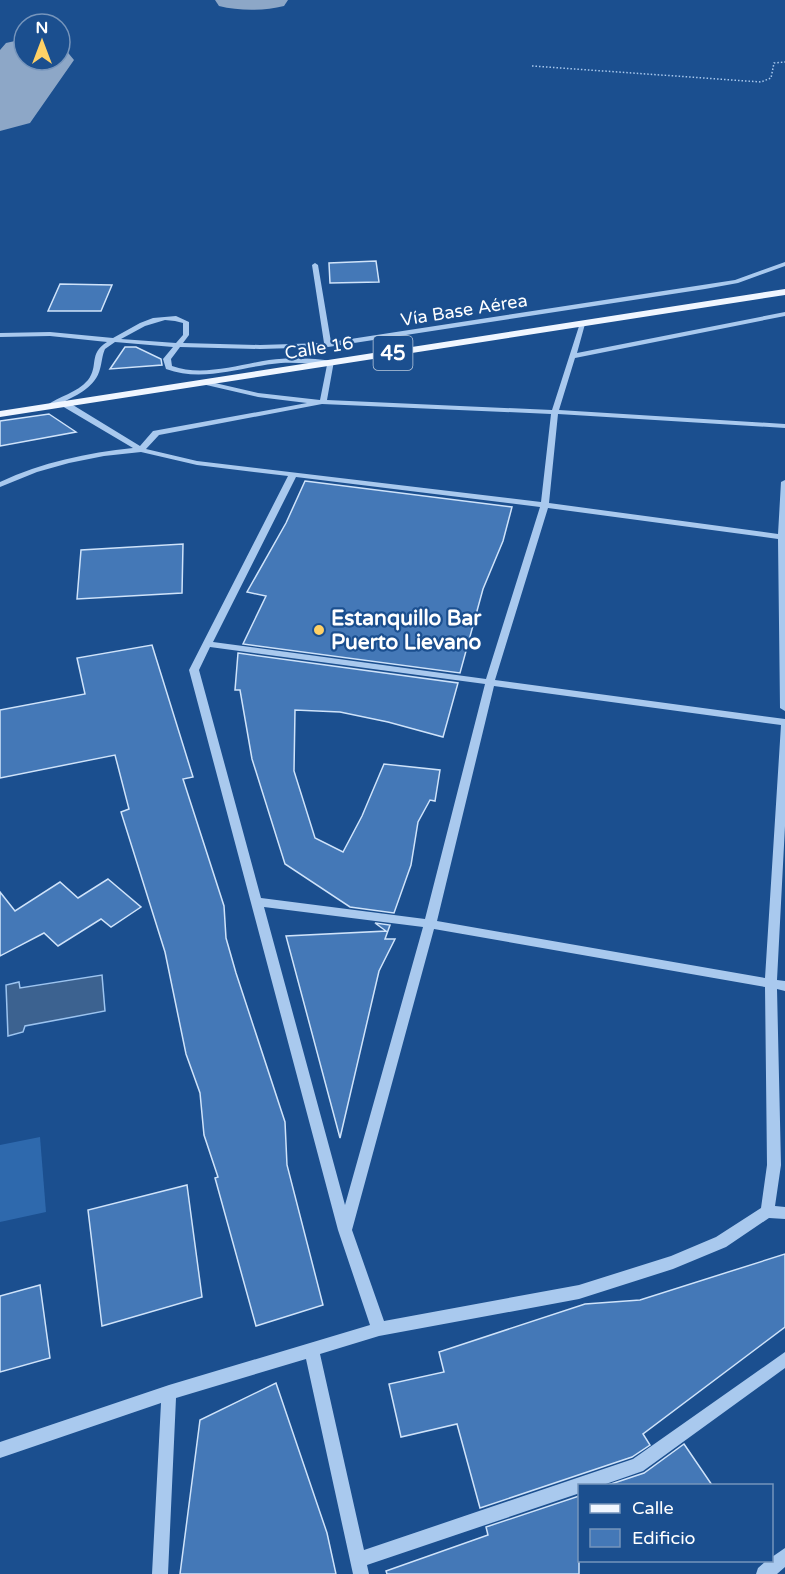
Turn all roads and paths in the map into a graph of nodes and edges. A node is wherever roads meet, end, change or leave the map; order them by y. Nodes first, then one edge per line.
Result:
1 (785, 62) edge
2 (532, 66) dead end
3 (785, 264) edge
4 (315, 265) dead end
5 (785, 293) edge
6 (785, 314) edge
7 (582, 324) junction
8 (0, 335) edge
9 (114, 340) junction
10 (178, 345) junction
11 (328, 345) junction
12 (573, 356) junction
13 (332, 363) junction
14 (190, 372) junction
15 (204, 382) junction
16 (185, 385) junction
17 (322, 402) junction
18 (64, 404) junction
19 (50, 406) junction
20 (555, 412) junction
21 (0, 414) edge
22 (785, 426) edge
23 (141, 450) junction
24 (293, 475) junction
25 (785, 482) edge
26 (0, 485) edge
27 (545, 505) junction
28 (784, 537) edge
29 (207, 644) junction
30 (490, 682) junction
31 (785, 708) edge
32 (785, 724) edge
33 (257, 902) junction
34 (430, 924) junction
35 (771, 984) junction
36 (785, 986) edge
37 (767, 1212) junction
38 (785, 1213) edge
39 (345, 1230) junction
40 (379, 1329) junction
41 (311, 1349) junction
42 (785, 1359) edge
43 (169, 1393) junction
44 (0, 1450) edge
45 (585, 1484) edge
46 (578, 1487) edge
47 (785, 1556) edge
48 (360, 1567) edge
49 (160, 1574) edge
50 (764, 1574) edge

1 - 2 path
3 - 11 street, Vía Base Aérea
4 - 11 street
5 - 7 main road, Calle 16 / 45
6 - 12 street
7 - 12 street
7 - 13 main road, Calle 16 / 45
8 - 9 street, Vía Base Aérea
9 - 10 street, Vía Base Aérea
9 - 10 street
9 - 19 street
10 - 11 street, Vía Base Aérea
10 - 14 street
12 - 20 street
13 - 14 street
13 - 15 main road, Calle 16 / 45
13 - 17 street
14 - 16 street
15 - 16 main road, Calle 16 / 45
15 - 17 street
16 - 18 main road, Calle 16 / 45
17 - 20 street
17 - 23 street
18 - 19 main road, Calle 16 / 45
18 - 23 street
19 - 21 main road, Calle 16 / 45
20 - 22 street
20 - 27 street
23 - 24 street
23 - 26 street
24 - 27 street
24 - 29 street
25 - 28 street
27 - 28 street
27 - 30 street
28 - 31 street
29 - 30 street
29 - 33 street
30 - 32 street
30 - 34 street
32 - 35 street
33 - 34 street
33 - 39 street
34 - 35 street
34 - 39 street
35 - 36 street
35 - 37 street
37 - 38 street
37 - 40 street
39 - 40 street
40 - 41 street
41 - 43 street
41 - 48 street
42 - 45 street
43 - 44 street
43 - 49 street
46 - 48 street
47 - 50 street

